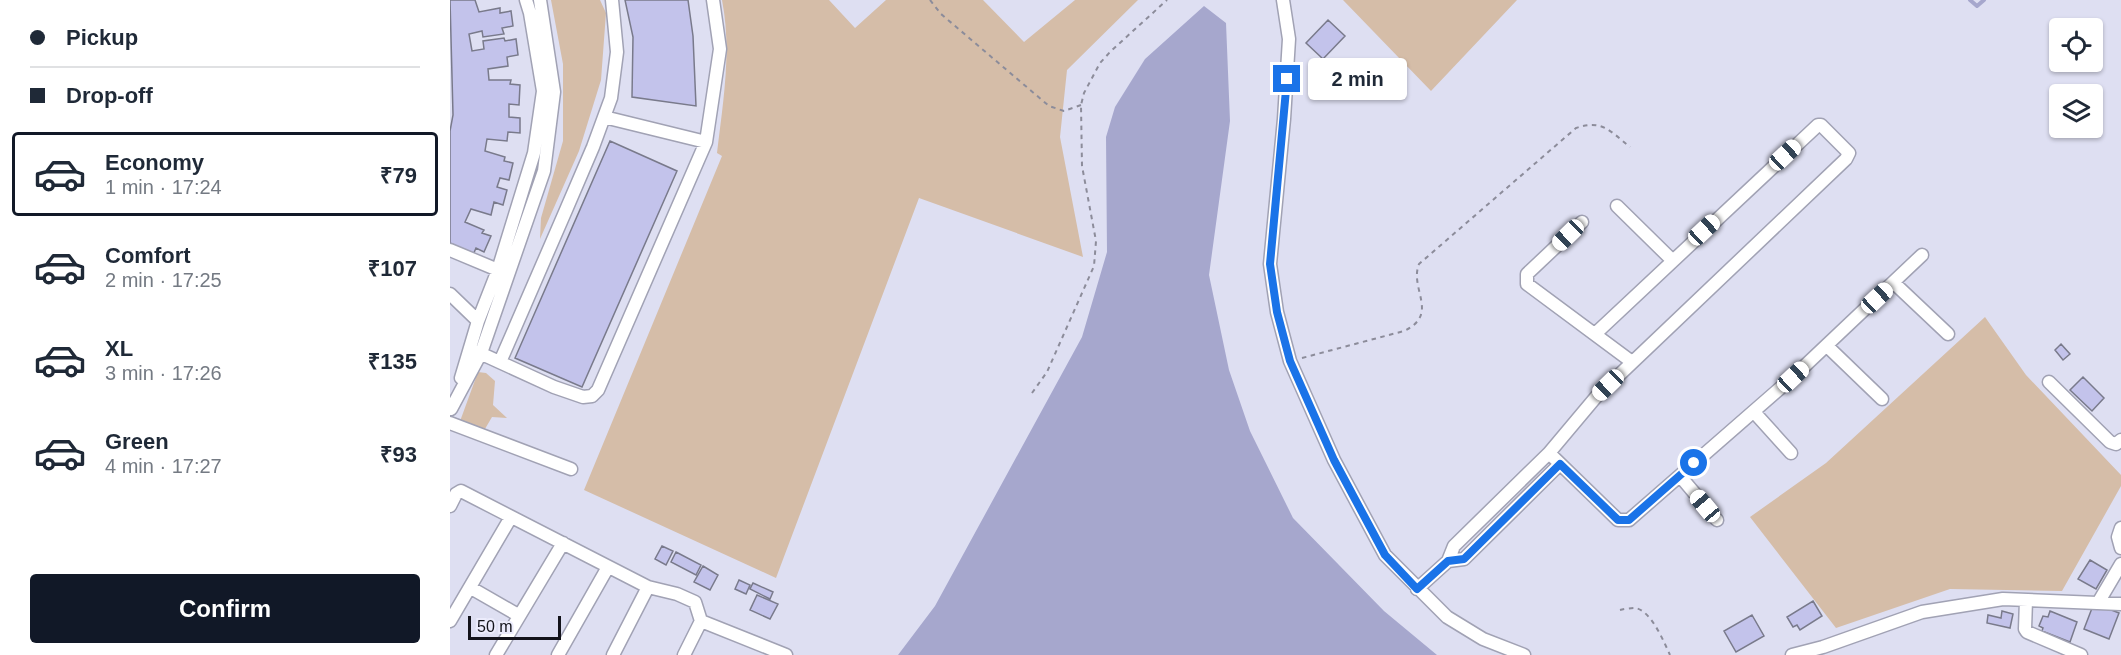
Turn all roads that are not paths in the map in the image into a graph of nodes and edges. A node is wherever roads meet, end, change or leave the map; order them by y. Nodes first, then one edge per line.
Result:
1 (526, 0) edge
2 (540, 0) edge
3 (612, 0) edge
4 (713, 0) edge
5 (1283, 0) edge
6 (604, 117) junction
7 (706, 142) junction
8 (1617, 206) dead end
9 (1582, 222) dead end
10 (450, 250) edge
11 (1922, 255) dead end
12 (1672, 260) junction
13 (498, 270) junction
14 (1894, 283) junction
15 (450, 294) edge
16 (478, 321) junction
17 (1595, 334) junction
18 (1948, 334) dead end
19 (1827, 346) junction
20 (476, 351) junction
21 (500, 362) junction
22 (1632, 362) junction
23 (2049, 382) dead end
24 (1882, 399) dead end
25 (450, 410) edge
26 (1754, 412) junction
27 (450, 423) edge
28 (2121, 440) edge
29 (1549, 453) junction
30 (1791, 453) dead end
31 (1560, 464) junction
32 (571, 470) dead end
33 (1680, 476) junction
34 (450, 506) edge
35 (511, 517) junction
36 (1717, 520) dead end
37 (2121, 528) edge
38 (563, 543) junction
39 (2121, 548) edge
40 (1448, 561) junction
41 (2121, 564) edge
42 (608, 567) junction
43 (648, 587) junction
44 (471, 588) junction
45 (1417, 589) junction
46 (2025, 600) junction
47 (2098, 603) junction
48 (2121, 604) edge
49 (518, 615) junction
50 (450, 621) edge
51 (701, 621) junction
52 (1806, 653) edge
53 (496, 655) edge
54 (558, 655) edge
55 (613, 655) edge
56 (684, 655) edge
57 (785, 655) edge
58 (1524, 655) edge
59 (1792, 655) edge
60 (2080, 655) edge

1 - 13 street
2 - 20 street
3 - 6 street
4 - 7 street
5 - 45 street
6 - 7 street
6 - 21 street
7 - 21 street
8 - 12 street
9 - 17 street
10 - 13 street
11 - 14 street
12 - 17 street
12 - 22 street
13 - 16 street
14 - 18 street
14 - 19 street
15 - 16 street
16 - 20 street
17 - 22 street
19 - 24 street
19 - 26 street
20 - 21 street
20 - 25 street
22 - 29 street
23 - 28 street
26 - 30 street
26 - 33 street
27 - 32 street
29 - 31 street
29 - 40 street
31 - 33 street
31 - 40 street
33 - 36 street
34 - 35 street
35 - 38 street
35 - 44 street
37 - 39 street
38 - 42 street
38 - 49 street
40 - 45 street
41 - 47 street
42 - 43 street
42 - 54 street
43 - 51 street
43 - 55 street
44 - 49 street
44 - 50 street
45 - 58 street
46 - 47 street
46 - 52 street
46 - 60 street
47 - 48 street
49 - 53 street
51 - 56 street
51 - 57 street
52 - 59 street

